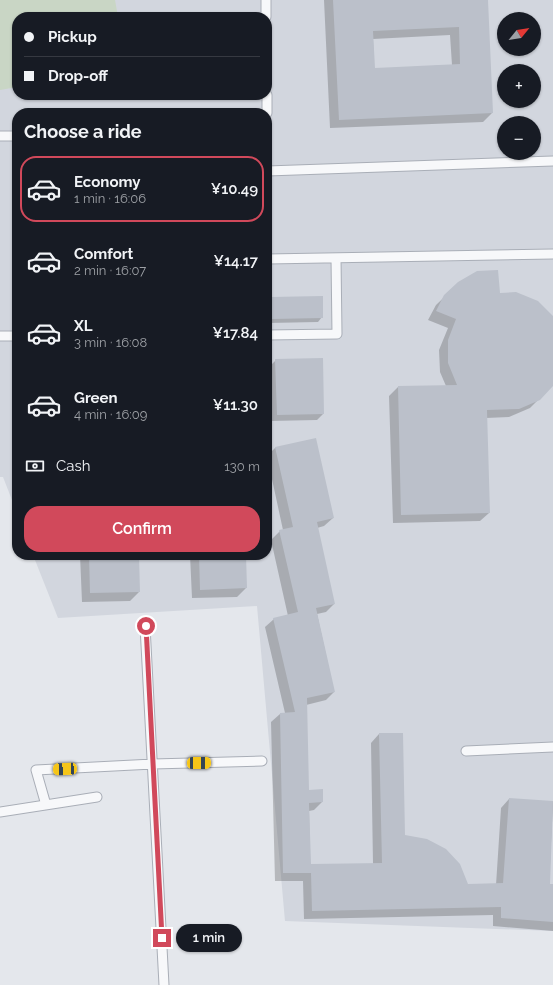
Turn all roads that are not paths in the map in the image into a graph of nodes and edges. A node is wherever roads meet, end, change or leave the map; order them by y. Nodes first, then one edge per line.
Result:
1 (266, 0) edge
2 (266, 12) edge
3 (0, 136) edge
4 (12, 136) edge
5 (553, 160) edge
6 (272, 171) edge
7 (553, 254) edge
8 (336, 258) junction
9 (272, 259) edge
10 (272, 335) edge
11 (0, 336) edge
12 (12, 336) edge
13 (146, 626) dead end
14 (553, 747) edge
15 (466, 751) dead end
16 (262, 761) dead end
17 (153, 764) junction
18 (97, 797) dead end
19 (46, 805) junction
20 (0, 812) edge
21 (164, 985) edge

1 - 2 lane
3 - 4 lane
5 - 6 lane
7 - 8 lane
8 - 9 lane
8 - 10 lane
11 - 12 lane
13 - 17 lane
14 - 15 lane
16 - 17 lane
17 - 19 lane
17 - 21 lane
18 - 19 lane
19 - 20 lane

